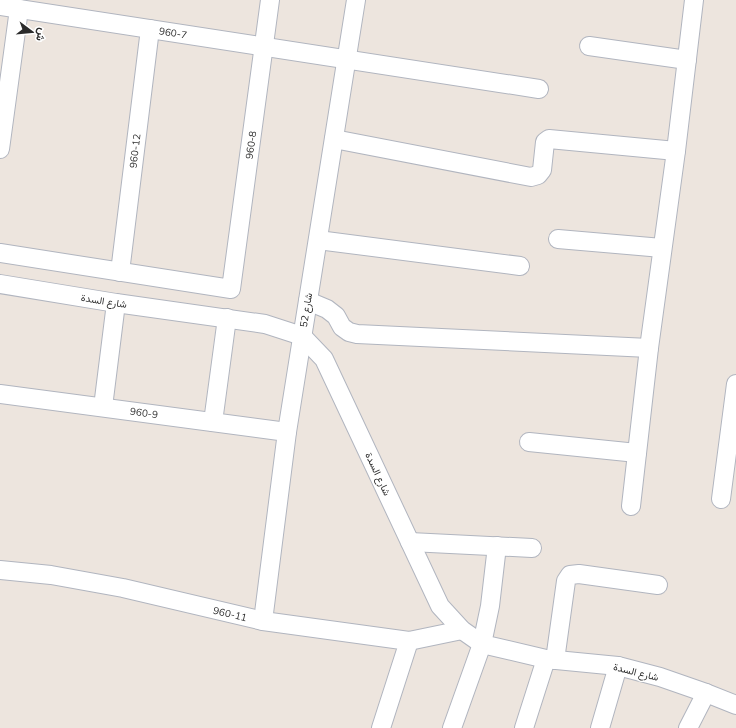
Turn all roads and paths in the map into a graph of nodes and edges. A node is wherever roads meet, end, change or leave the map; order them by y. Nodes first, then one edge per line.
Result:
1 (270, 0) edge
2 (356, 0) edge
3 (694, 0) edge
4 (0, 6) edge
5 (19, 9) junction
6 (150, 29) junction
7 (589, 46) dead end
8 (264, 47) junction
9 (346, 60) junction
10 (687, 60) junction
11 (539, 89) dead end
12 (334, 138) junction
13 (0, 148) edge
14 (676, 150) junction
15 (558, 239) dead end
16 (318, 240) junction
17 (662, 248) junction
18 (0, 253) edge
19 (520, 266) dead end
20 (120, 272) junction
21 (0, 284) edge
22 (308, 301) junction
23 (116, 303) junction
24 (227, 318) junction
25 (302, 336) junction
26 (649, 348) junction
27 (736, 384) edge
28 (0, 394) edge
29 (104, 407) junction
30 (213, 422) junction
31 (287, 432) junction
32 (529, 442) dead end
33 (637, 453) junction
34 (720, 499) dead end
35 (631, 506) dead end
36 (410, 542) junction
37 (497, 546) junction
38 (532, 548) dead end
39 (0, 570) edge
40 (658, 585) dead end
41 (263, 621) junction
42 (462, 630) junction
43 (409, 641) junction
44 (482, 644) junction
45 (550, 660) junction
46 (618, 666) junction
47 (706, 693) junction
48 (736, 705) edge
49 (381, 728) edge
50 (452, 728) edge
51 (524, 728) edge
52 (600, 728) edge
53 (688, 728) edge

1 - 8 street, 960-8
2 - 9 street, شارع 52
3 - 10 street
4 - 5 street, 960-7
5 - 6 street, 960-7
5 - 13 street
6 - 8 street, 960-7
6 - 20 street, 960-12
7 - 10 street
8 - 9 street, 960-7
8 - 20 street, 960-8
9 - 11 street, 960-7
9 - 12 street, شارع 52
10 - 14 street
12 - 14 street
12 - 16 street, شارع 52
14 - 17 street
15 - 17 street
16 - 19 street
16 - 22 street, شارع 52
17 - 26 street
18 - 20 street
21 - 23 street, شارع السدة
22 - 25 street, شارع 52
22 - 26 street
23 - 24 street, شارع السدة
23 - 29 street
24 - 25 street, شارع السدة
24 - 30 street
25 - 31 street, شارع 52
25 - 36 street, شارع السدة
26 - 33 street
27 - 34 street
28 - 29 street, 960-9
29 - 30 street, 960-9
30 - 31 street, 960-9
31 - 41 street, شارع 52
32 - 33 street
33 - 35 street
36 - 37 street
36 - 42 street, شارع السدة
37 - 38 street
37 - 44 street
39 - 41 street, 960-11
40 - 45 street
41 - 43 street, 960-11
42 - 43 street, 960-11
42 - 44 street, شارع السدة
43 - 49 street
44 - 45 street, شارع السدة
44 - 50 street
45 - 46 street, شارع السدة
45 - 51 street
46 - 47 street, شارع السدة
46 - 52 street
47 - 48 street, شارع السدة
47 - 53 street

